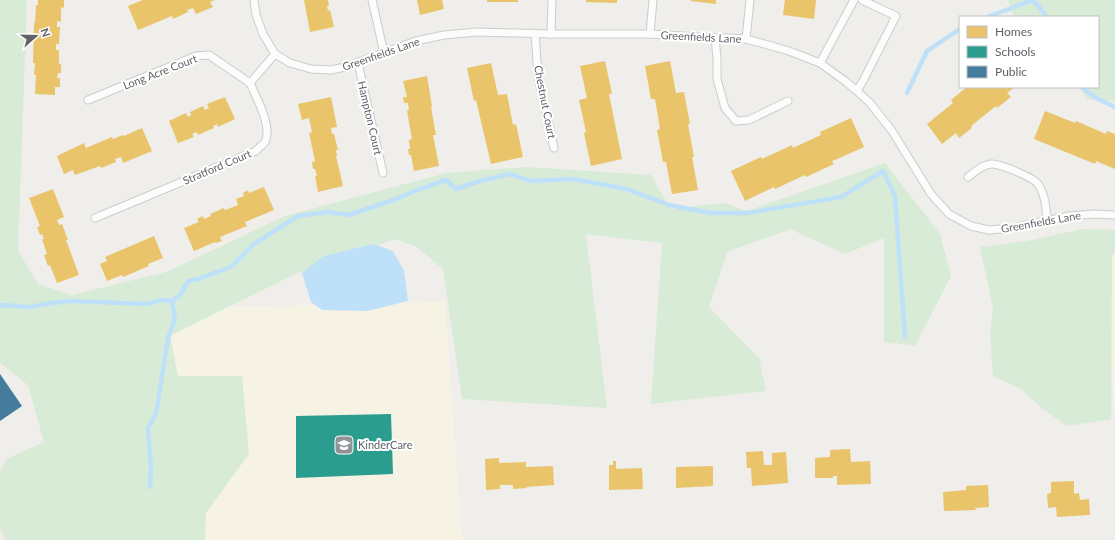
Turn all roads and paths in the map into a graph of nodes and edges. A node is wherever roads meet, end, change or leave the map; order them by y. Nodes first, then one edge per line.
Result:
1 (254, 0) edge
2 (372, 0) edge
3 (552, 0) edge
4 (653, 0) edge
5 (750, 0) edge
6 (854, 0) edge
7 (862, 0) edge
8 (536, 33) junction
9 (551, 34) junction
10 (650, 34) junction
11 (715, 38) junction
12 (746, 39) junction
13 (384, 53) junction
14 (275, 54) junction
15 (358, 63) junction
16 (820, 64) junction
17 (250, 83) junction
18 (857, 91) junction
19 (88, 100) dead end
20 (788, 101) dead end
21 (554, 148) dead end
22 (383, 173) dead end
23 (968, 177) dead end
24 (1115, 215) edge
25 (95, 218) dead end
26 (1047, 220) junction

1 - 14 lane, Greenfields Lane
2 - 13 lane
3 - 9 lane
4 - 10 lane
5 - 12 lane
6 - 16 lane
7 - 18 lane
8 - 9 lane, Greenfields Lane
8 - 13 lane, Greenfields Lane
8 - 21 lane, Chestnut Court
9 - 10 lane, Greenfields Lane
10 - 11 lane, Greenfields Lane
11 - 12 lane, Greenfields Lane
11 - 20 lane
12 - 16 lane, Greenfields Lane
13 - 15 lane, Greenfields Lane
14 - 15 lane, Greenfields Lane
14 - 17 lane
15 - 22 lane, Hampton Court
16 - 18 lane, Greenfields Lane
17 - 19 lane, Long Acre Court
17 - 25 lane, Stratford Court
18 - 26 lane, Greenfields Lane
23 - 26 lane
24 - 26 lane, Greenfields Lane

